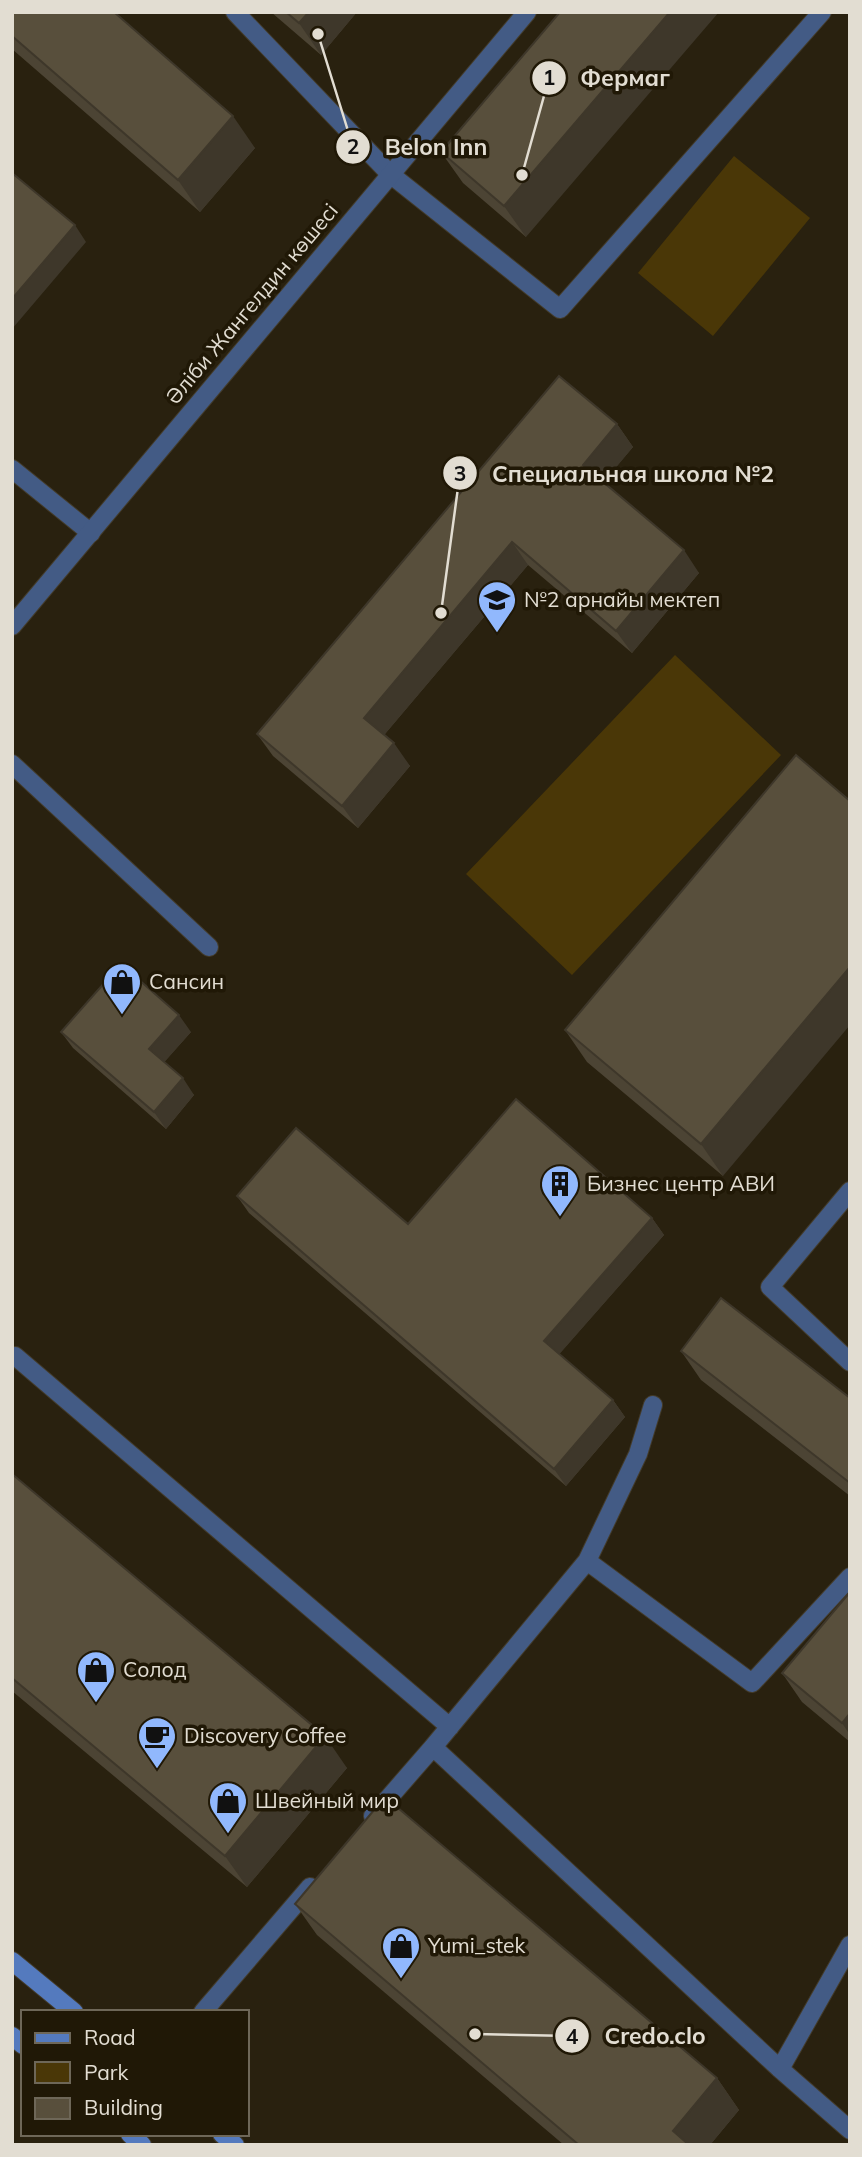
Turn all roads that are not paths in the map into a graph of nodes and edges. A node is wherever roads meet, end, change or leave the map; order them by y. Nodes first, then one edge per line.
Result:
1 (235, 12) edge
2 (527, 12) edge
3 (822, 12) edge
4 (390, 174) junction
5 (12, 469) edge
6 (91, 533) junction
7 (12, 626) edge
8 (12, 764) edge
9 (209, 947) dead end
10 (850, 1191) edge
11 (12, 1357) edge
12 (850, 1362) edge
13 (653, 1405) dead end
14 (587, 1561) junction
15 (850, 1577) edge
16 (450, 1727) junction
17 (433, 1747) junction
18 (363, 1828) edge
19 (319, 1878) edge
20 (850, 1945) edge
21 (12, 1961) edge
22 (72, 2010) edge
23 (205, 2010) edge
24 (780, 2069) junction
25 (850, 2130) edge

1 - 4 street
2 - 4 street, Әліби Жангелдин көшесі
3 - 4 street
4 - 6 street, Әліби Жангелдин көшесі
5 - 6 street
6 - 7 street, Әліби Жангелдин көшесі
8 - 9 street
10 - 12 street
11 - 16 street
13 - 14 street
14 - 15 street
14 - 16 street
16 - 17 street
17 - 18 street
17 - 24 street
19 - 23 street
20 - 24 street
21 - 22 main road
24 - 25 street

